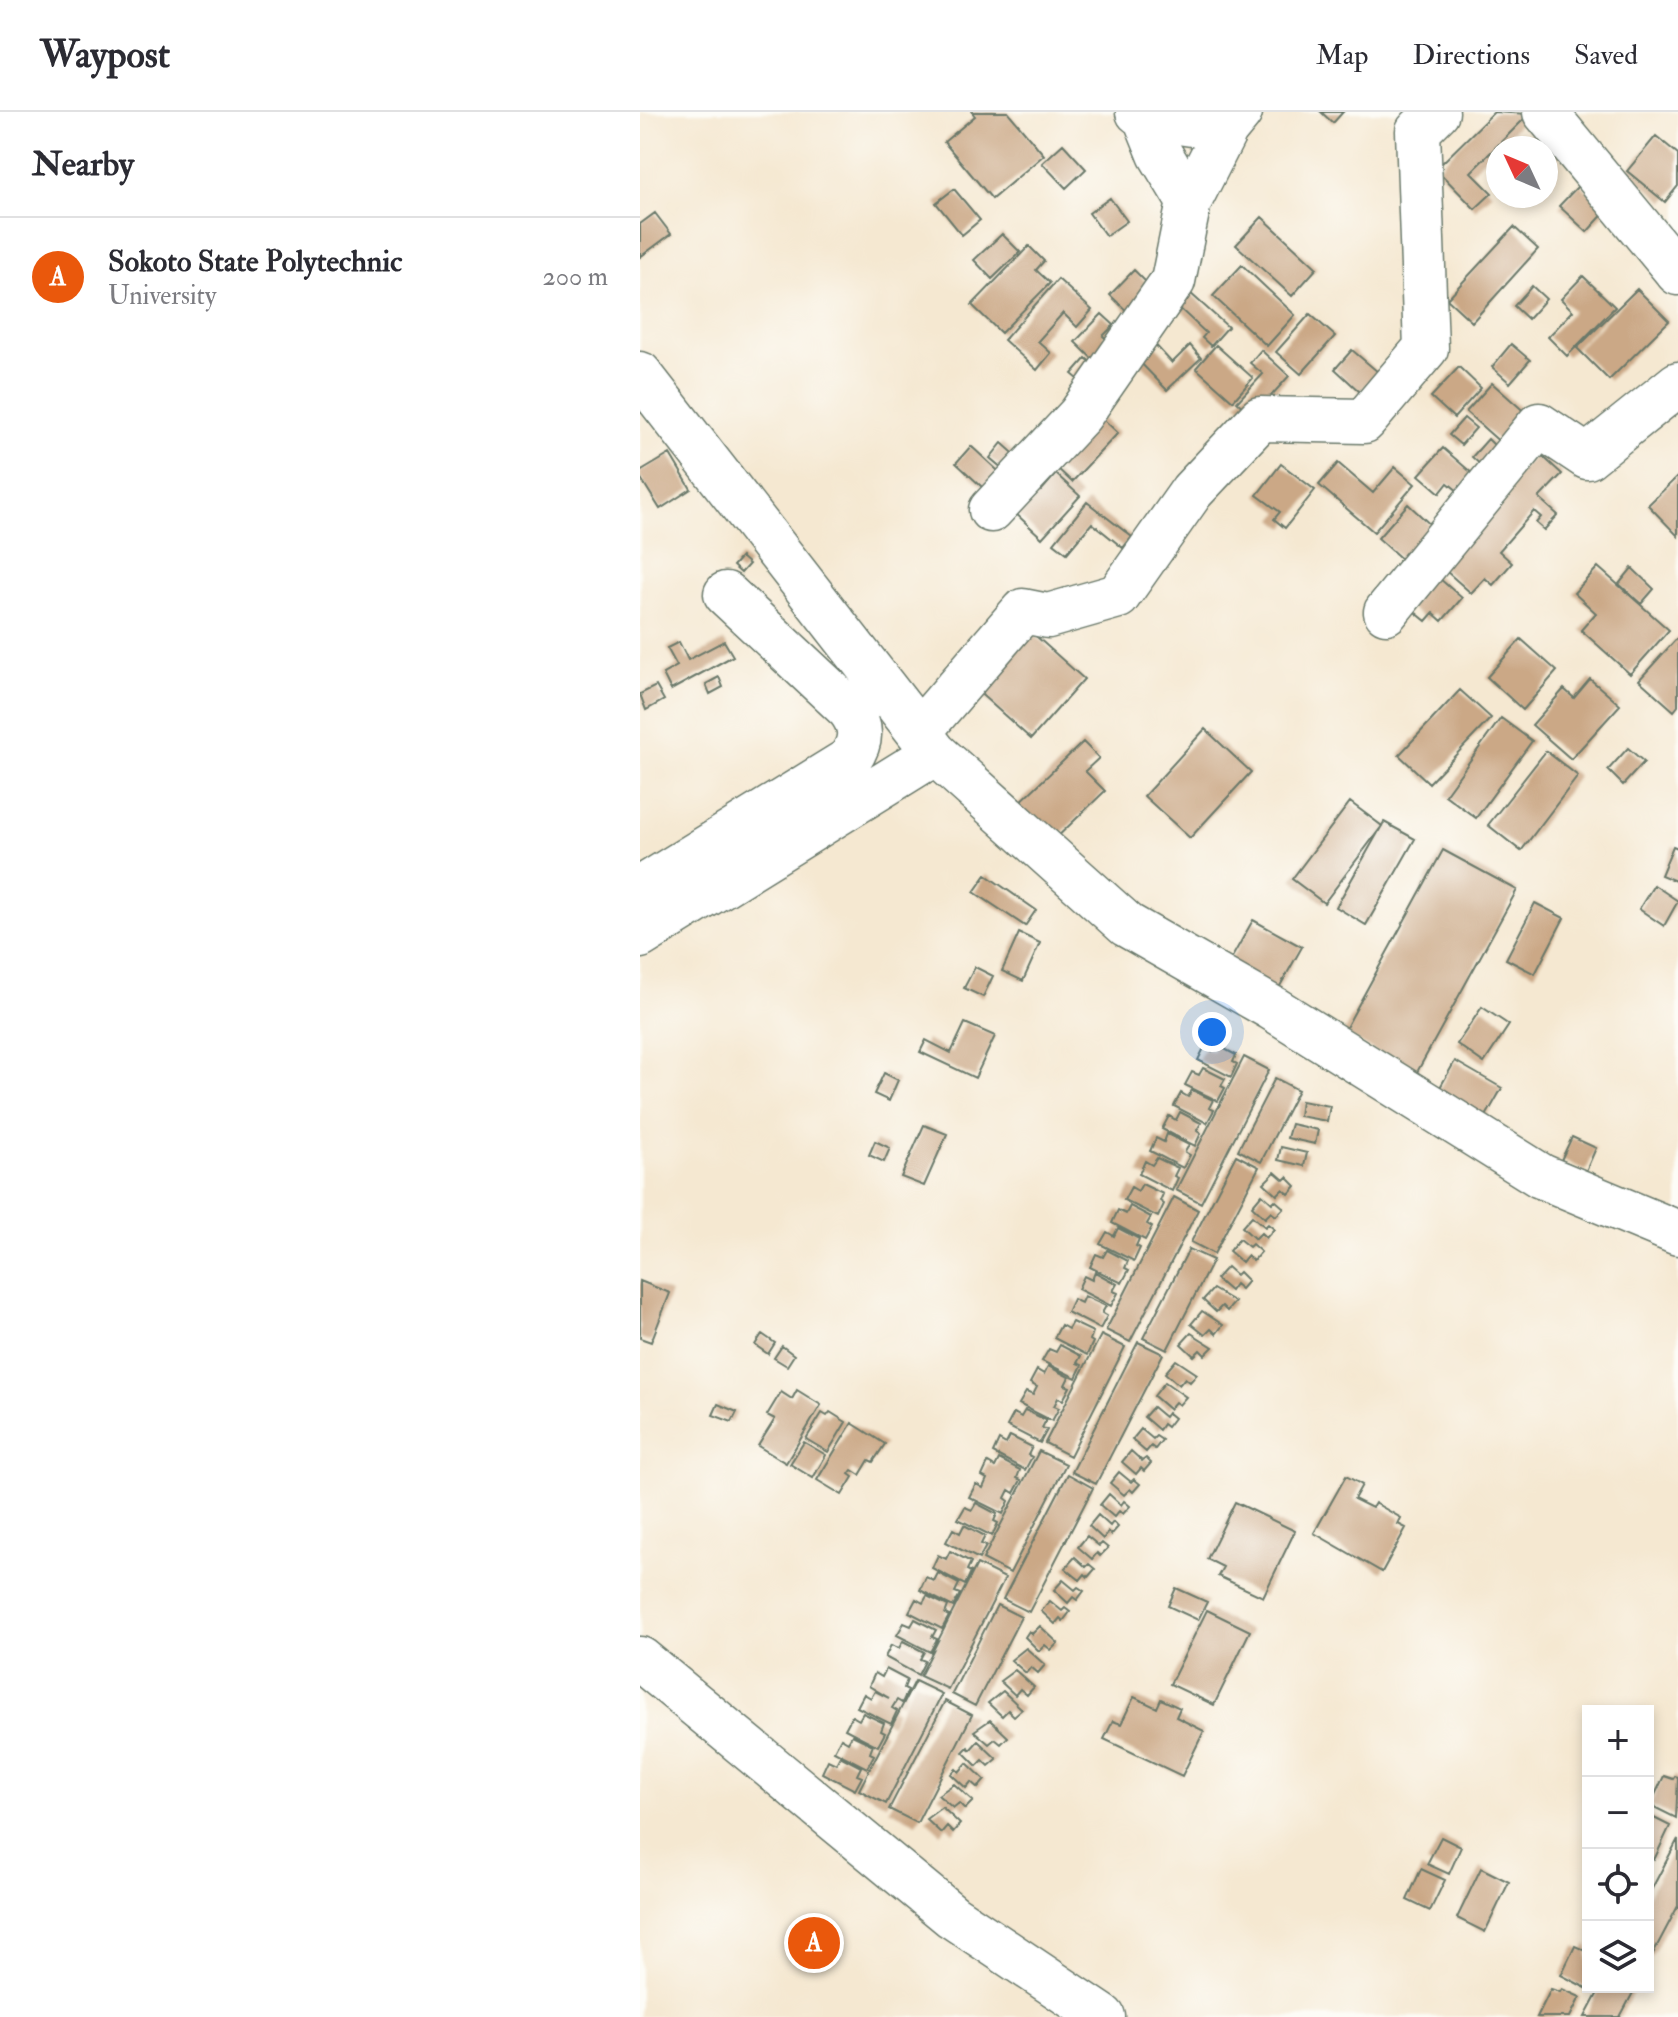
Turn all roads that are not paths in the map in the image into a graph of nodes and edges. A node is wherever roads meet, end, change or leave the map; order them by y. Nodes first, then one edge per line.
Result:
1 (1437, 112) edge
2 (1545, 112) edge
3 (1142, 115) edge
4 (1233, 120) edge
5 (1189, 202) junction
6 (1678, 273) edge
7 (640, 374) edge
8 (1678, 384) edge
9 (991, 510) dead end
10 (726, 594) dead end
11 (1386, 612) dead end
12 (927, 743) junction
13 (640, 889) edge
14 (640, 936) edge
15 (1678, 1233) edge
16 (640, 1659) edge
17 (1103, 2017) edge

1 - 12 street
2 - 6 street
3 - 4 street
3 - 5 street
4 - 5 street
5 - 9 street
7 - 12 street
8 - 11 street
10 - 13 street
12 - 14 street
12 - 15 street
16 - 17 street

